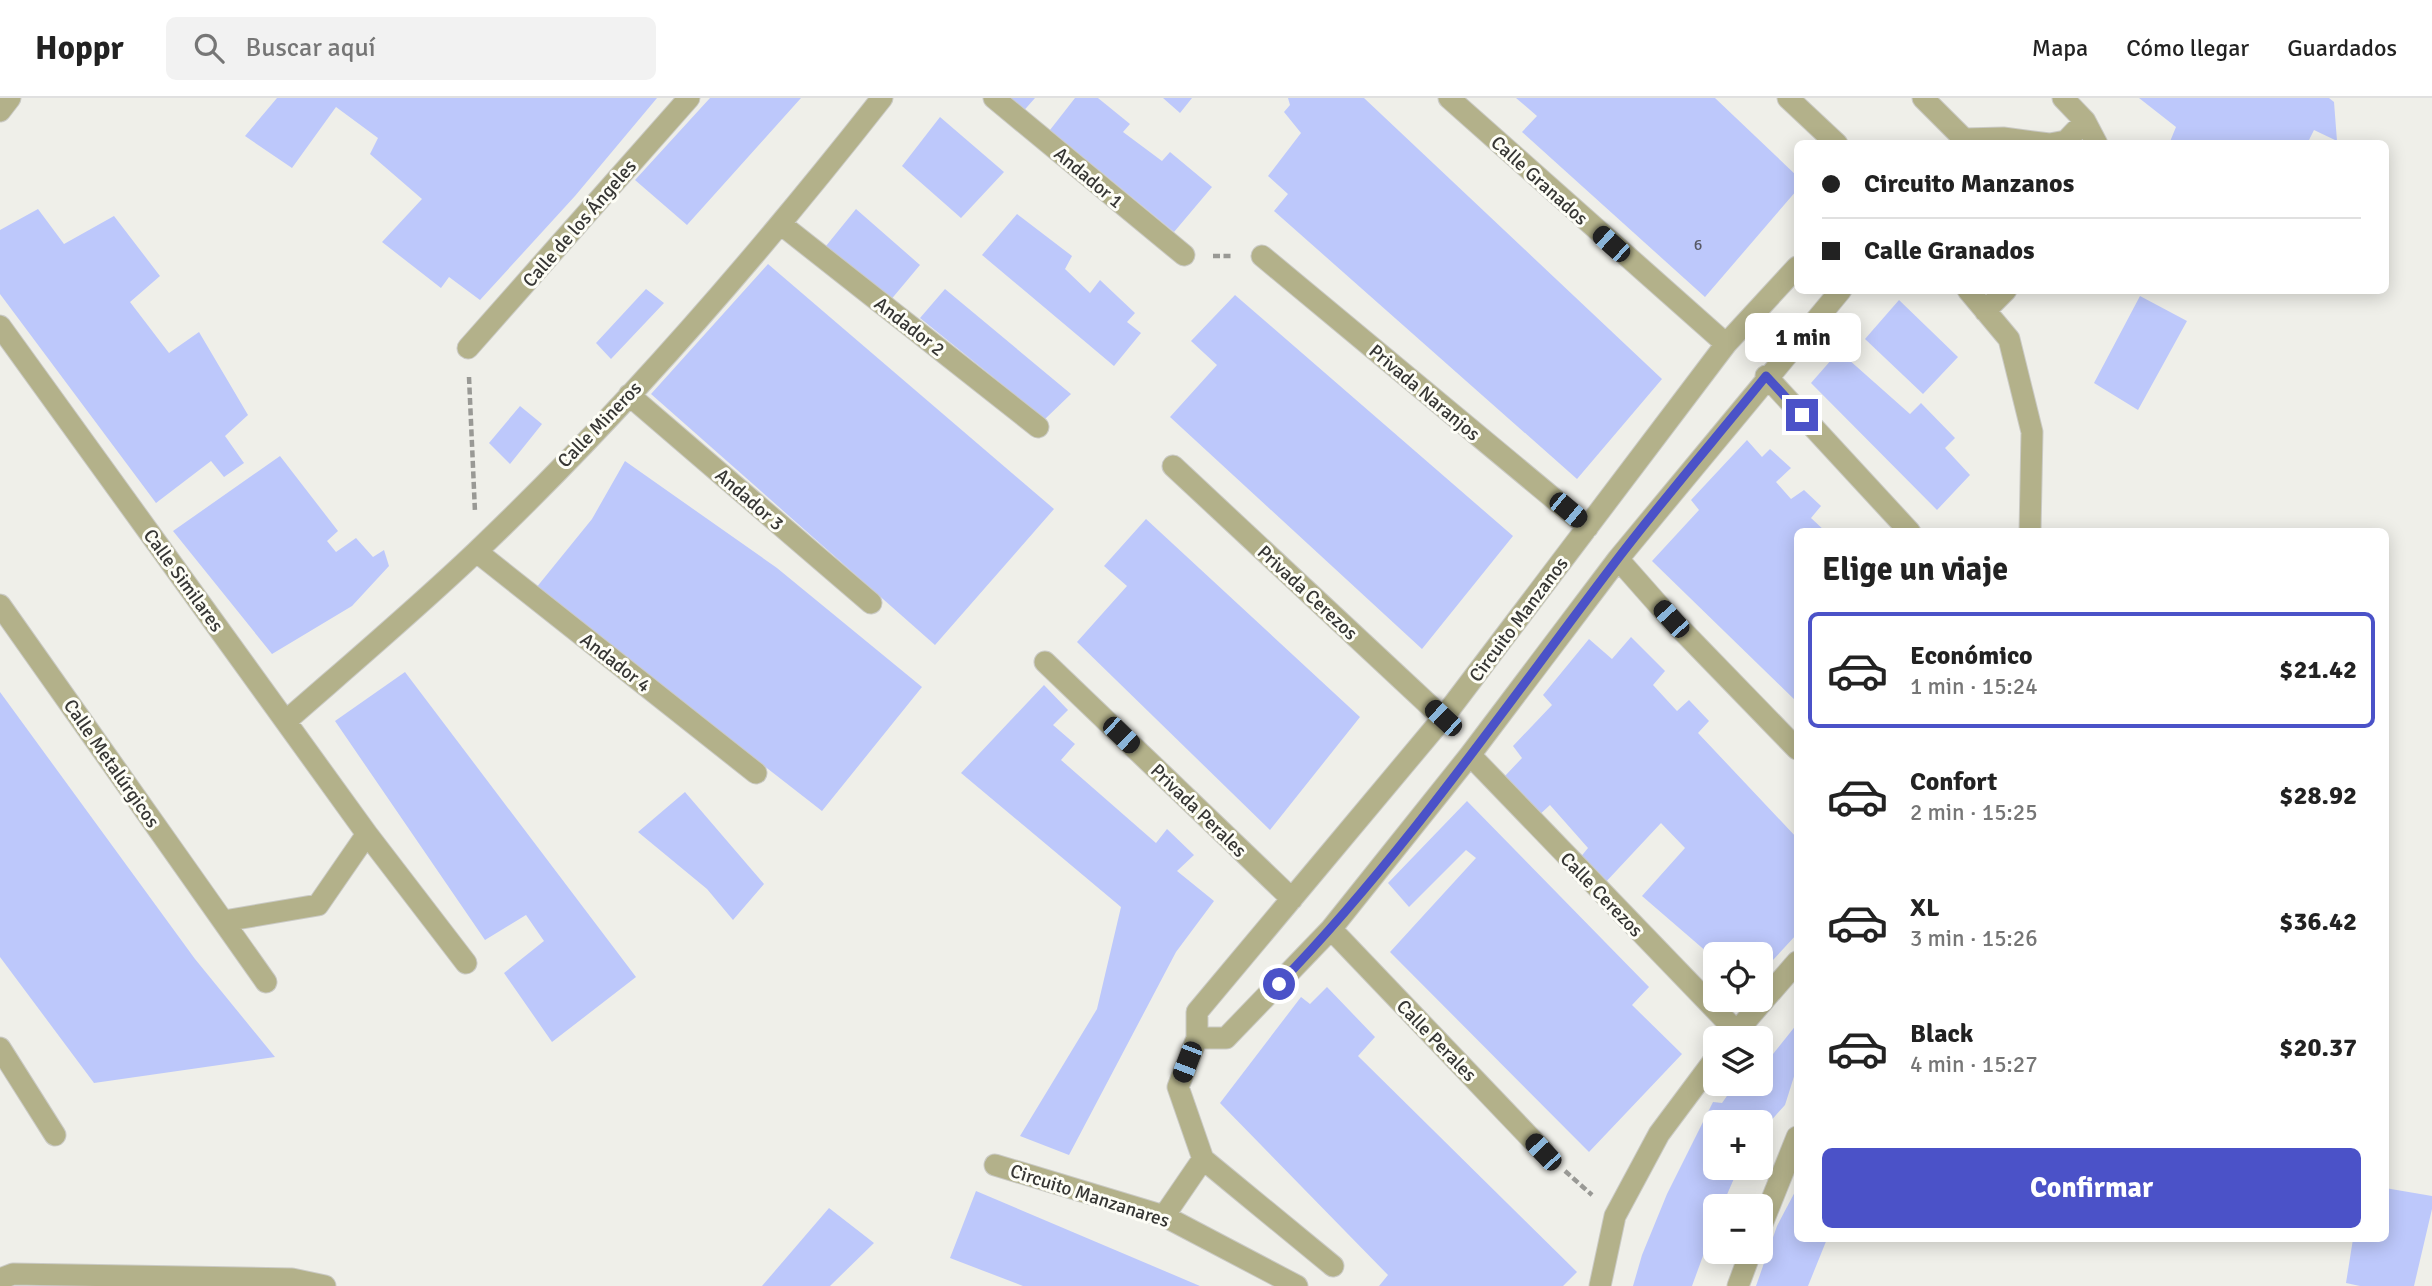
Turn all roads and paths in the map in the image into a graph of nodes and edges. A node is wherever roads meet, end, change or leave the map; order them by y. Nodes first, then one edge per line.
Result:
1 (10, 98) edge
2 (689, 98) edge
3 (882, 98) edge
4 (994, 98) edge
5 (1449, 98) edge
6 (1788, 98) edge
7 (1923, 98) edge
8 (2063, 98) edge
9 (0, 111) edge
10 (2085, 121) junction
11 (1833, 140) edge
12 (2018, 140) edge
13 (2067, 140) edge
14 (2095, 140) edge
15 (782, 225) junction
16 (1184, 255) joint
17 (1262, 256) joint
18 (1794, 270) edge
19 (1838, 294) edge
20 (1971, 294) edge
21 (2002, 294) edge
22 (1985, 311) junction
23 (0, 326) edge
24 (1726, 344) junction
25 (468, 348) joint
26 (1766, 376) junction
27 (629, 395) junction
28 (1038, 427) dead end
29 (1173, 466) dead end
30 (1588, 527) junction
31 (1906, 528) edge
32 (2030, 528) edge
33 (477, 552) junction
34 (1618, 559) junction
35 (871, 603) dead end
36 (0, 606) edge
37 (1045, 662) dead end
38 (1443, 718) junction
39 (286, 722) junction
40 (1794, 746) edge
41 (1470, 755) junction
42 (756, 773) dead end
43 (367, 834) junction
44 (1292, 899) junction
45 (224, 921) junction
46 (1331, 929) junction
47 (466, 963) dead end
48 (1794, 965) edge
49 (266, 982) dead end
50 (1725, 1026) edge
51 (1740, 1026) edge
52 (1197, 1038) junction
53 (0, 1048) edge
54 (1703, 1075) edge
55 (55, 1135) dead end
56 (1794, 1144) edge
57 (1543, 1152) joint
58 (1203, 1159) junction
59 (995, 1165) dead end
60 (1773, 1196) edge
61 (1164, 1216) junction
62 (1615, 1216) junction
63 (1746, 1264) edge
64 (1333, 1266) dead end
65 (0, 1279) edge
66 (325, 1286) edge
67 (1297, 1286) edge
68 (1600, 1286) edge
69 (1738, 1286) edge

1 - 9 street
2 - 25 street, Calle de los Ángeles
3 - 15 street, Calle Mineros
4 - 16 street, Andador 1
5 - 24 street, Calle Granados
6 - 11 street
7 - 12 street
8 - 10 street
10 - 13 street
10 - 14 street
15 - 27 street, Calle Mineros
15 - 28 street, Andador 2
16 - 17 path
17 - 30 street, Privada Naranjos
18 - 24 street, Circuito Manzanos
19 - 26 street
20 - 22 street
21 - 22 street
22 - 32 street
23 - 39 street, Calle Similares
24 - 30 street, Circuito Manzanos
25 - 33 path
26 - 31 street
26 - 34 street
27 - 33 street, Calle Mineros
27 - 35 street, Andador 3
29 - 38 street, Privada Cerezos
30 - 38 street, Circuito Manzanos
33 - 39 street, Calle Mineros
33 - 42 street, Andador 4
34 - 40 street
34 - 41 street
36 - 45 street, Calle Metalúrgicos
37 - 44 street, Privada Perales
38 - 44 street, Circuito Manzanos
39 - 43 street, Calle Similares
41 - 46 street
41 - 50 street, Calle Cerezos
43 - 45 street
43 - 47 street, Calle Similares
44 - 52 street, Circuito Manzanos
45 - 49 street, Calle Metalúrgicos
46 - 52 street
46 - 57 street, Calle Perales
48 - 51 street
52 - 58 street, Circuito Manzanos
53 - 55 street
54 - 62 street
56 - 60 street
57 - 62 path
58 - 61 street
58 - 64 street
59 - 61 street, Circuito Manzanares
61 - 67 street, Circuito Manzanares
62 - 68 street
63 - 69 street
65 - 66 street

